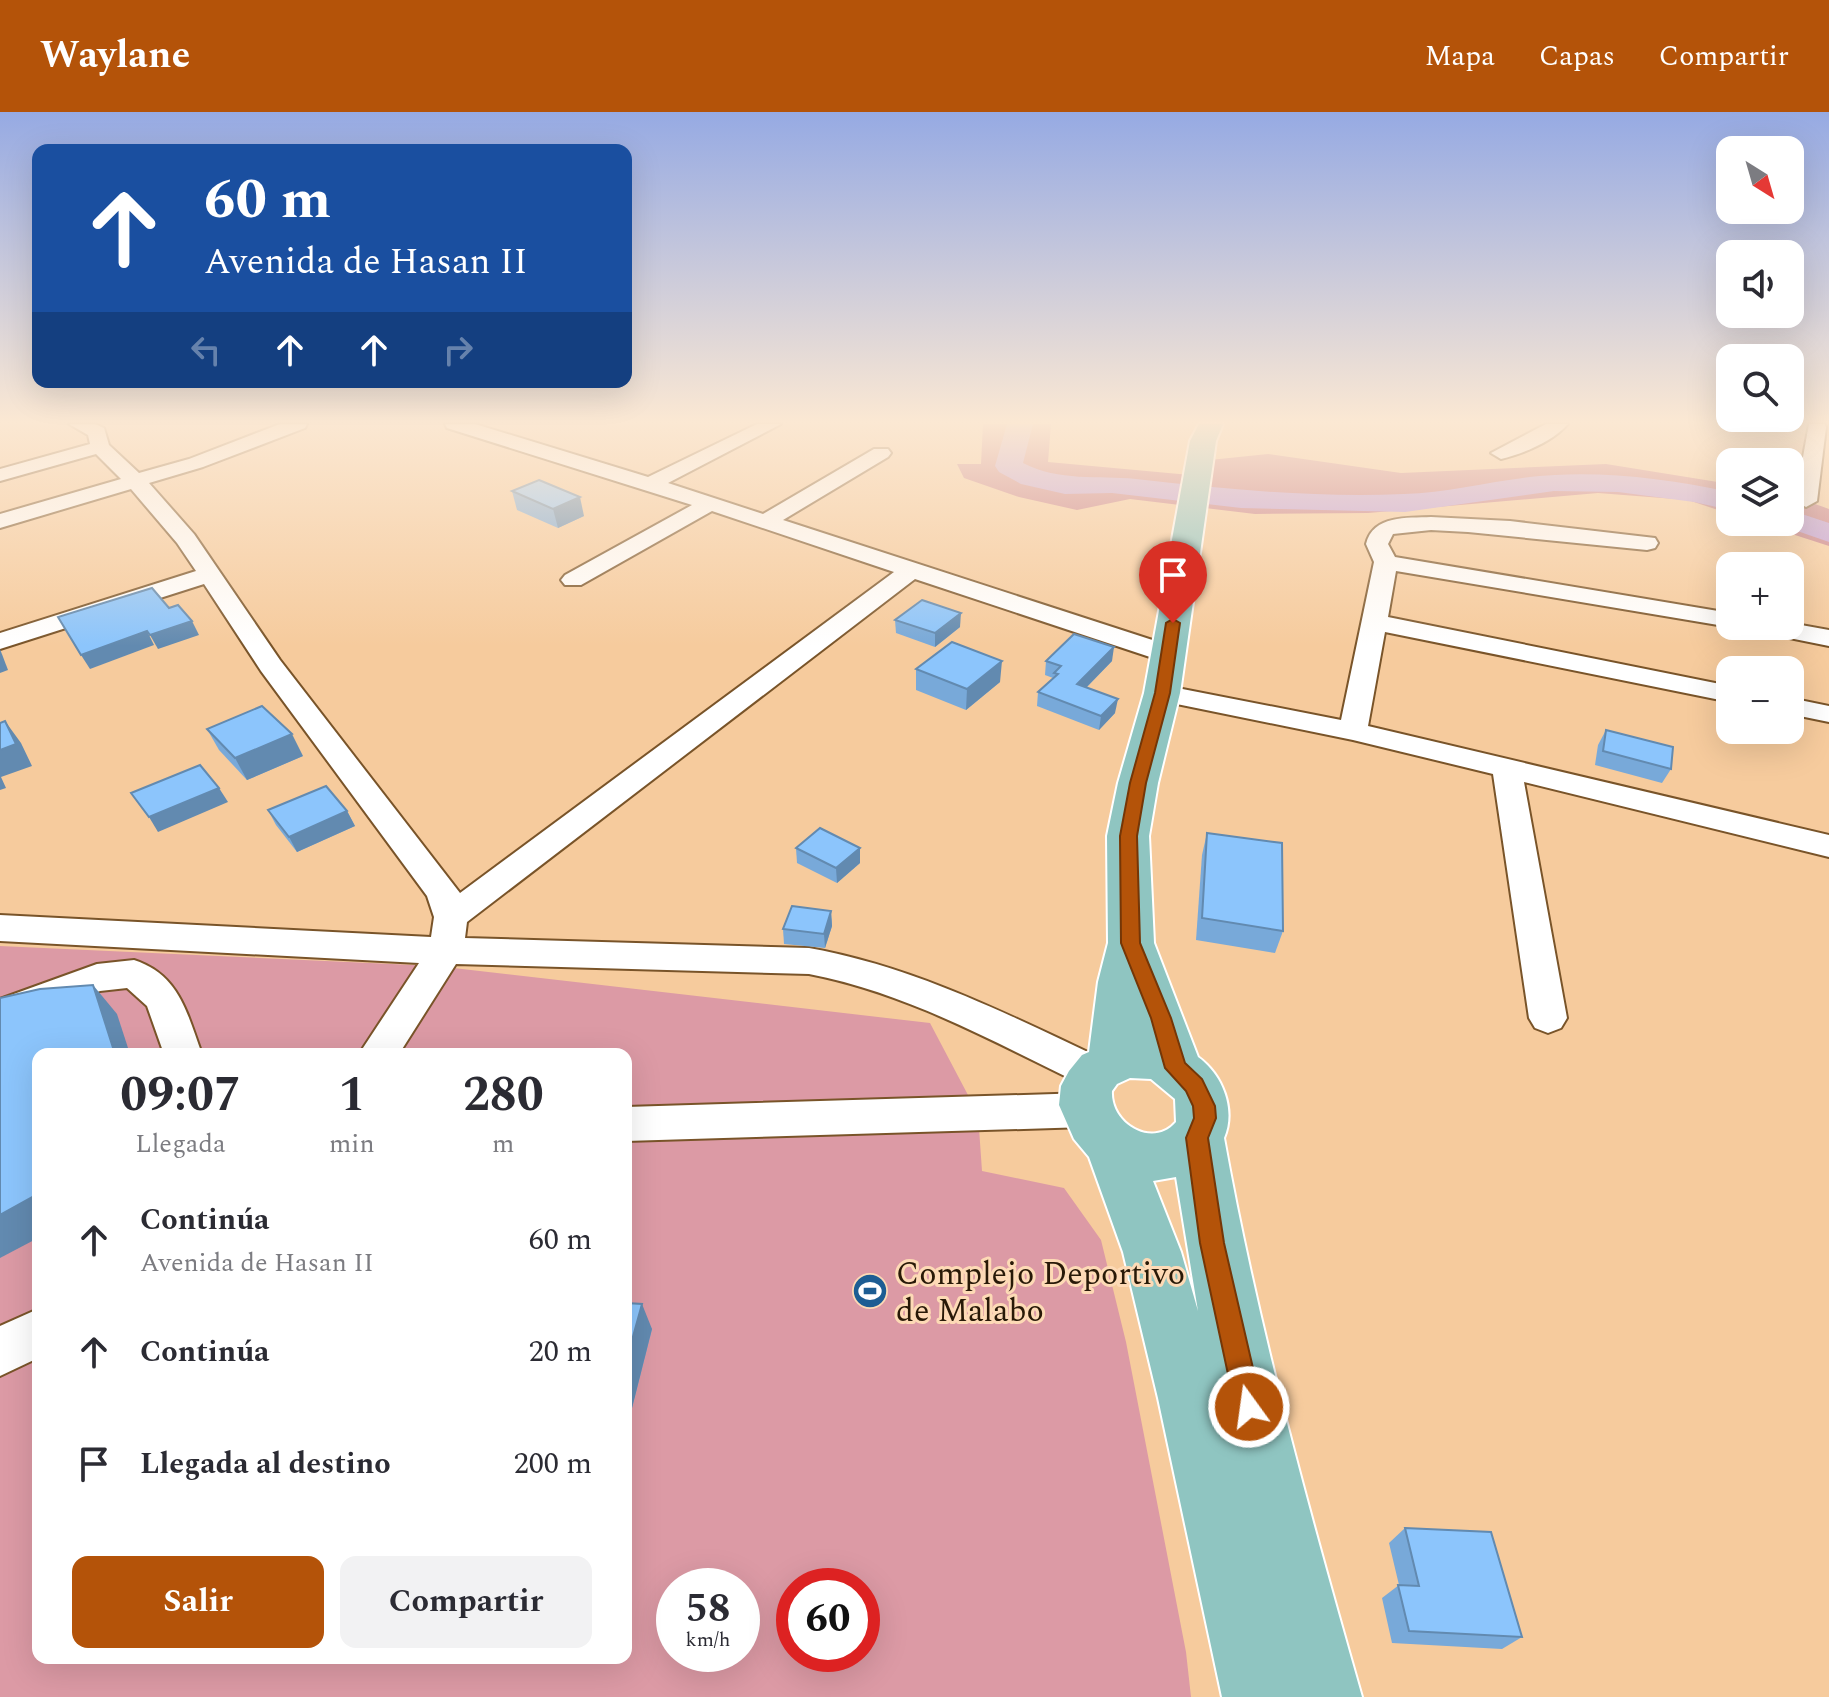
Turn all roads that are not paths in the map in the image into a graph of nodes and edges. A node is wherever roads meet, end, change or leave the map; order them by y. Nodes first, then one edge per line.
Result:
1 (79, 498) edge
2 (151, 498) edge
3 (695, 498) edge
4 (805, 498) edge
5 (1195, 498) edge
6 (1806, 498) edge
7 (1806, 501) dead end
8 (711, 503) junction
9 (0, 521) edge
10 (766, 521) junction
11 (1647, 543) dead end
12 (1386, 562) junction
13 (910, 571) junction
14 (210, 574) junction
15 (573, 580) dead end
16 (1716, 618) edge
17 (1374, 622) junction
18 (1804, 633) edge
19 (1829, 638) edge
20 (0, 641) edge
21 (1168, 654) junction
22 (1716, 691) edge
23 (1162, 693) junction
24 (1804, 709) edge
25 (1829, 714) edge
26 (1353, 731) junction
27 (1507, 770) junction
28 (1829, 846) edge
29 (0, 928) edge
30 (448, 934) junction
31 (1131, 943) junction
32 (0, 1014) edge
33 (1548, 1018) dead end
34 (181, 1048) edge
35 (382, 1048) edge
36 (1176, 1068) junction
37 (1101, 1097) junction
38 (632, 1124) edge
39 (1197, 1138) junction
40 (32, 1335) edge
41 (0, 1352) edge
42 (1260, 1697) edge
43 (1324, 1697) edge

1 - 9 street
2 - 14 street
3 - 8 street
4 - 10 street
5 - 21 main road
6 - 7 street
8 - 10 street
8 - 15 street
10 - 13 street
11 - 12 street
12 - 16 street
12 - 17 street
13 - 21 street
13 - 30 street
14 - 20 street
14 - 30 street
17 - 22 street
17 - 26 street
18 - 19 street
21 - 23 main road
23 - 26 street
23 - 31 main road
24 - 25 street
26 - 27 street
27 - 28 street
27 - 33 street
29 - 30 street
30 - 35 street
30 - 37 street
31 - 36 main road
31 - 37 main road
32 - 34 street
36 - 37 main road
36 - 39 main road
37 - 38 street
37 - 39 main road
37 - 42 main road
39 - 43 main road
40 - 41 street

